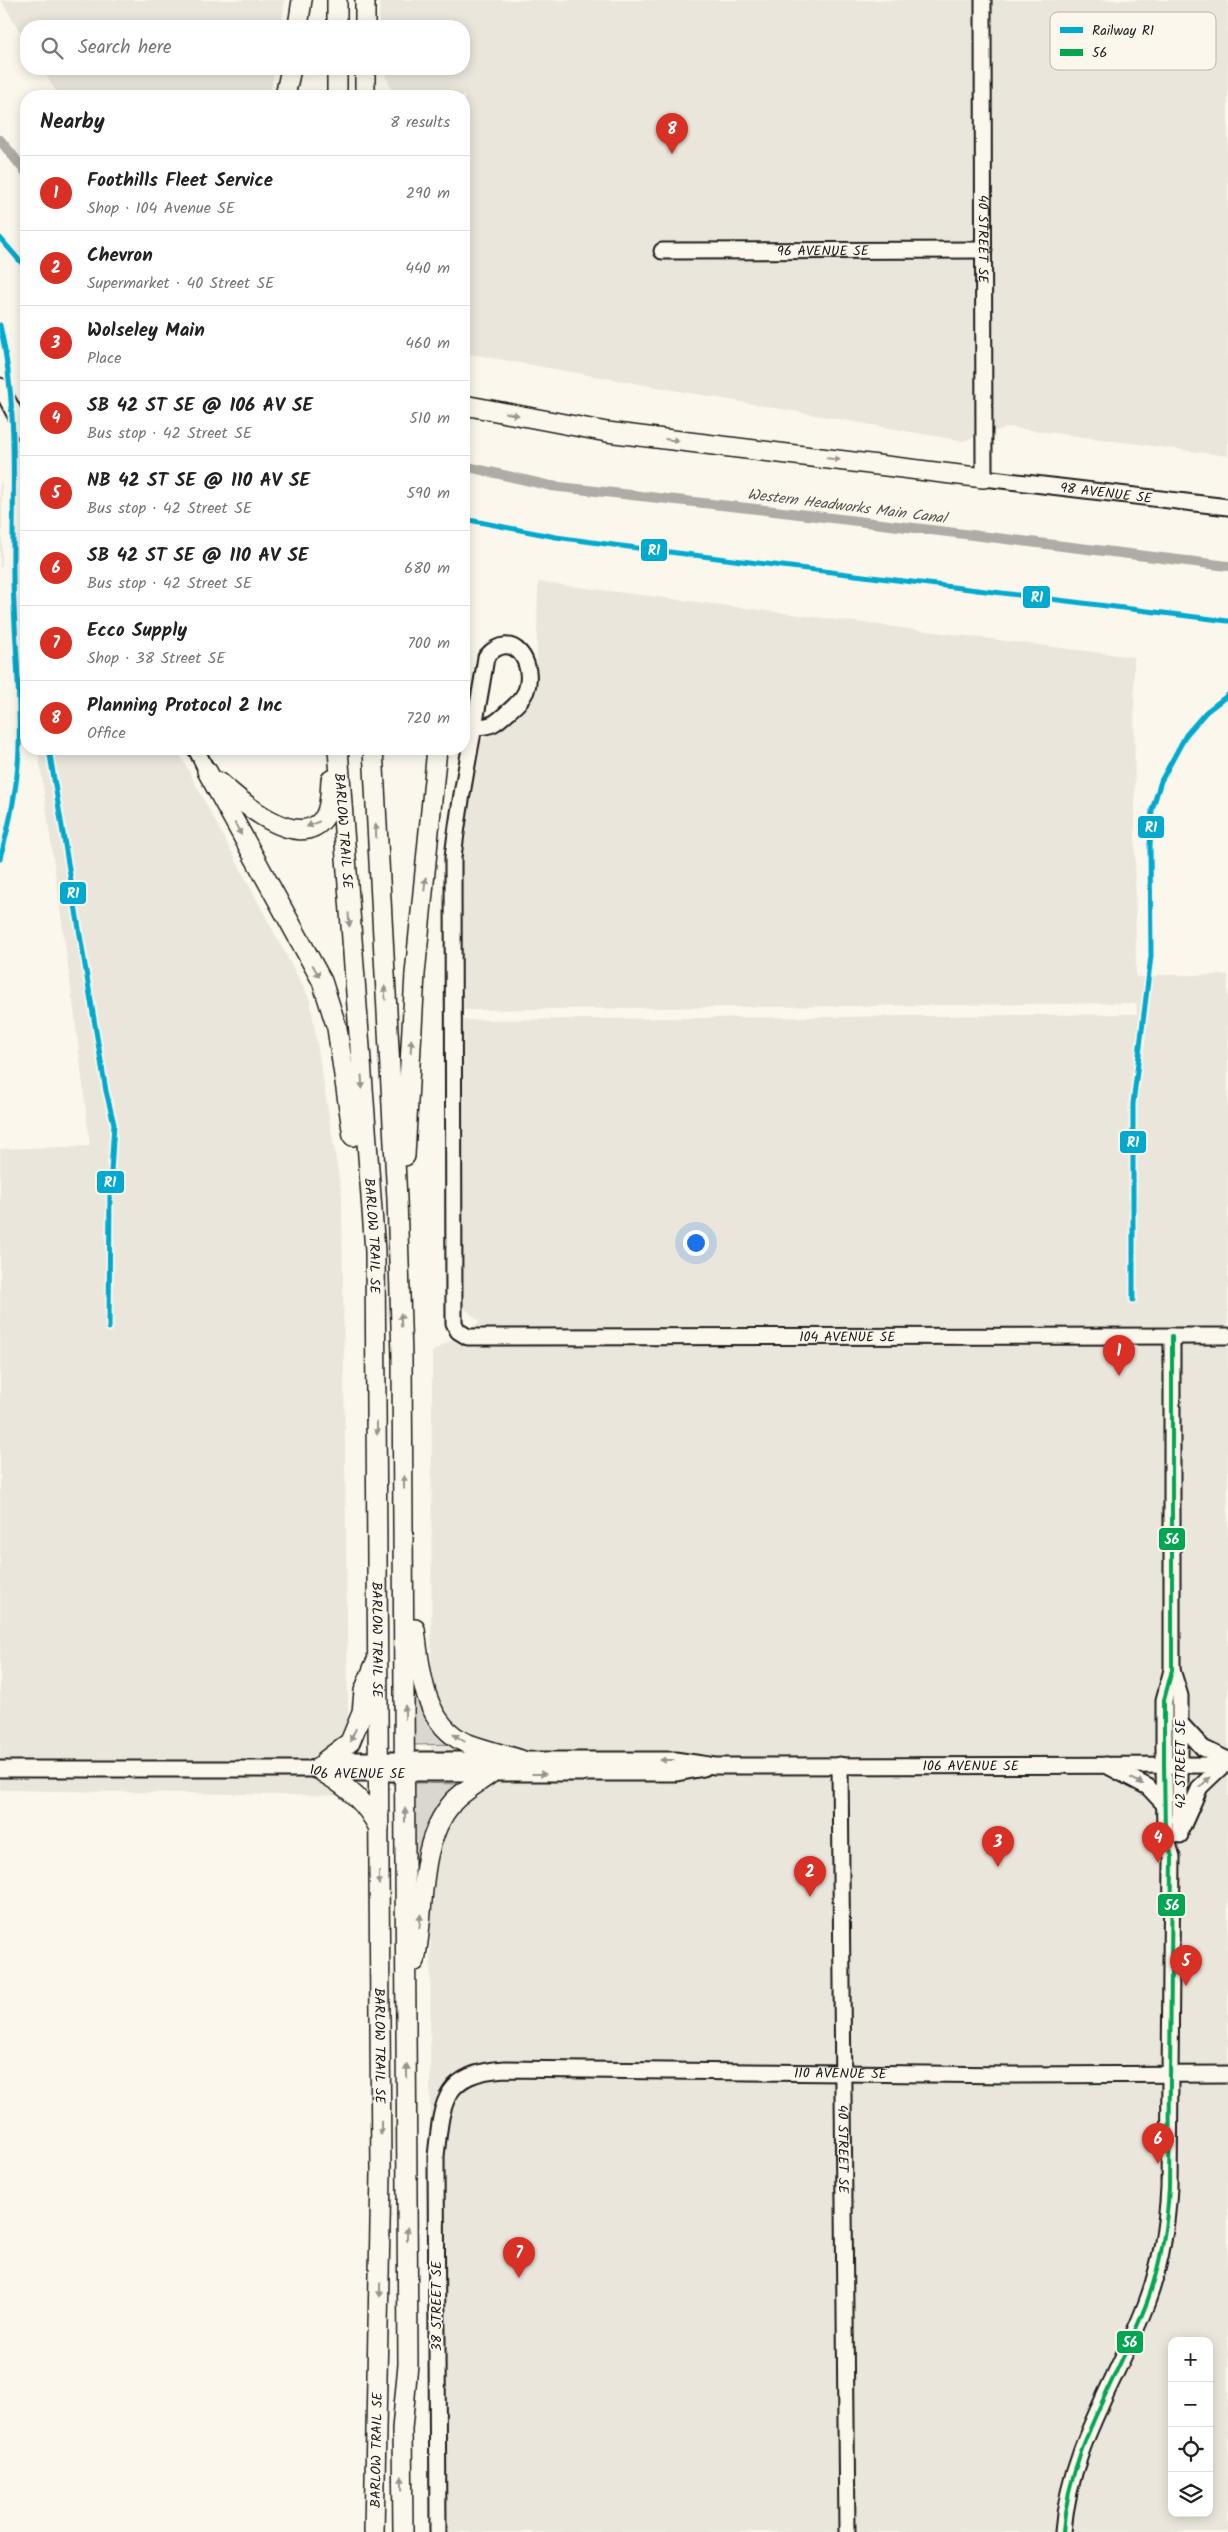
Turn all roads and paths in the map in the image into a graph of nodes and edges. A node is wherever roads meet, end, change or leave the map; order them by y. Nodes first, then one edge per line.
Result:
1 (302, 0) edge
2 (337, 0) edge
3 (365, 0) edge
4 (983, 0) edge
5 (299, 20) edge
6 (337, 20) edge
7 (365, 20) edge
8 (290, 75) edge
9 (337, 75) edge
10 (365, 75) edge
11 (286, 90) edge
12 (337, 90) edge
13 (365, 90) edge
14 (984, 250) junction
15 (662, 251) dead end
16 (0, 386) edge
17 (470, 406) edge
18 (20, 424) edge
19 (984, 478) junction
20 (1228, 507) edge
21 (475, 727) junction
22 (470, 751) edge
23 (199, 755) edge
24 (330, 755) edge
25 (338, 755) edge
26 (373, 755) edge
27 (436, 755) edge
28 (469, 755) edge
29 (207, 770) junction
30 (397, 1199) junction
31 (1172, 1336) junction
32 (1228, 1336) edge
33 (377, 1380) junction
34 (404, 1531) junction
35 (378, 1656) junction
36 (1172, 1670) junction
37 (1180, 1723) junction
38 (521, 1760) junction
39 (1226, 1763) edge
40 (1172, 1764) junction
41 (840, 1765) junction
42 (1104, 1765) junction
43 (715, 1766) junction
44 (321, 1767) junction
45 (379, 1767) junction
46 (405, 1768) junction
47 (0, 1769) edge
48 (490, 1774) junction
49 (1164, 1804) junction
50 (379, 1829) junction
51 (1180, 1835) junction
52 (1172, 1857) junction
53 (406, 2004) junction
54 (1170, 2073) junction
55 (841, 2074) junction
56 (1228, 2074) edge
57 (456, 2084) joint
58 (374, 2532) edge
59 (403, 2532) edge
60 (438, 2532) edge
61 (847, 2532) edge
62 (1063, 2532) edge

1 - 5 main road
2 - 6 main road
3 - 7 main road
4 - 14 street, 40 STREET SE
8 - 11 main road
9 - 12 main road
10 - 13 main road
14 - 15 street, 96 AVENUE SE
14 - 19 street, 40 STREET SE
16 - 18 street
17 -> 19 main road
19 - 20 street, 98 AVENUE SE
21 - 21 street
21 - 22 street, 104 AVENUE SE
23 - 29 street
24 -> 29 main road
25 -> 33 main road, BARLOW TRAIL SE
30 -> 26 main road, BARLOW TRAIL SE
30 -> 27 main road
28 - 31 street, 104 AVENUE SE
29 -> 33 main road
34 -> 30 main road, BARLOW TRAIL SE
31 - 32 street, 104 AVENUE SE
31 - 36 street, 42 STREET SE
33 -> 35 main road, BARLOW TRAIL SE
38 -> 34 main road
46 -> 34 main road, BARLOW TRAIL SE
35 -> 44 main road
35 - 45 main road, BARLOW TRAIL SE
36 - 37 street, 42 STREET SE
36 - 40 street, 42 STREET SE
37 - 39 street
37 - 40 street, 42 STREET SE
43 -> 38 street, 106 AVENUE SE
38 - 46 street, 106 AVENUE SE
39 - 40 street, 106 AVENUE SE
51 -> 39 street
40 - 42 street, 106 AVENUE SE
40 - 49 street, 42 STREET SE
40 - 51 street, 42 STREET SE
41 - 42 street, 106 AVENUE SE
41 - 43 street, 106 AVENUE SE
41 - 55 street, 40 STREET SE
42 -> 49 street
48 -> 43 street, 106 AVENUE SE
44 - 45 street, 106 AVENUE SE
44 - 47 street, 106 AVENUE SE
44 - 50 main road
45 - 46 street, 106 AVENUE SE
45 - 50 main road, BARLOW TRAIL SE
46 - 48 street, 106 AVENUE SE
53 -> 46 main road, BARLOW TRAIL SE
53 -> 48 main road
49 - 52 street, 42 STREET SE
50 -> 58 main road, BARLOW TRAIL SE
51 - 52 street, 42 STREET SE
52 - 54 street, 42 STREET SE
59 -> 53 main road, BARLOW TRAIL SE
54 - 55 street, 110 AVENUE SE
54 - 56 street, 110 AVENUE SE
54 - 62 street, 42 STREET SE
55 - 57 street, 110 AVENUE SE
55 - 61 street, 40 STREET SE
57 - 60 street, 38 STREET SE

